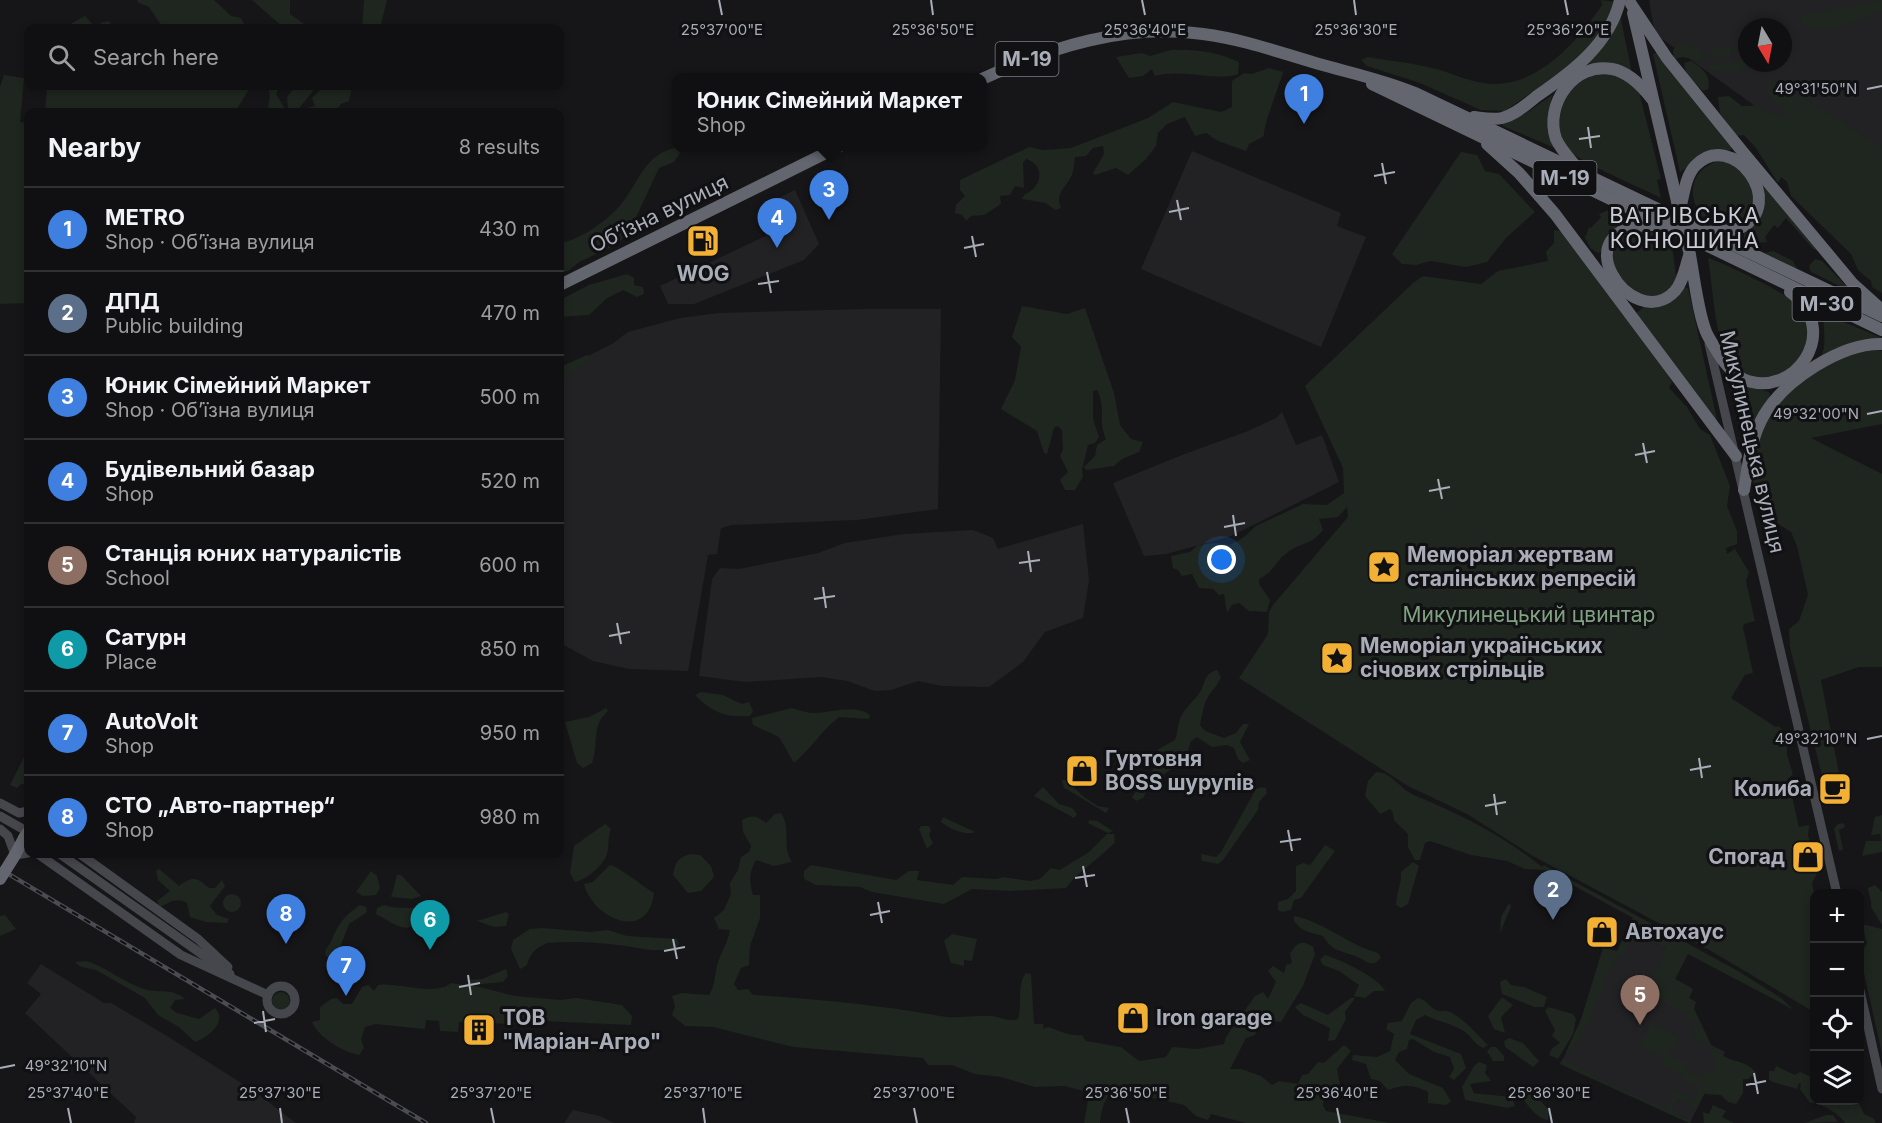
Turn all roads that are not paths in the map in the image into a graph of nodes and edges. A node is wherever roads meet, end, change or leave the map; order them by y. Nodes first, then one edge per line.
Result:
1 (1627, 1) edge
2 (1358, 76) junction
3 (987, 77) edge
4 (1653, 100) junction
5 (1462, 115) junction
6 (1475, 133) junction
7 (832, 151) edge
8 (1581, 172) junction
9 (1679, 210) junction
10 (1662, 225) junction
11 (1707, 233) junction
12 (1690, 255) junction
13 (1772, 279) junction
14 (564, 283) edge
15 (1882, 309) edge
16 (1882, 316) edge
17 (1882, 330) edge
18 (1707, 335) junction
19 (1882, 344) edge
20 (1736, 456) junction
21 (1744, 490) junction
22 (0, 803) edge
23 (24, 811) edge
24 (0, 816) edge
25 (0, 829) edge
26 (24, 832) edge
27 (24, 839) edge
28 (24, 854) edge
29 (15, 855) junction
30 (44, 858) edge
31 (66, 858) edge
32 (86, 858) edge
33 (0, 879) edge
34 (1836, 889) edge
35 (244, 984) junction
36 (268, 995) dead end
37 (1861, 997) edge
38 (1882, 1089) edge

1 - 4 highway, Микулинецька вулиця / М-19
1 - 5 highway, М-19
1 - 15 highway
2 - 3 highway, М-19
2 - 5 highway, М-19
2 - 6 highway, М-19
4 - 8 highway
4 - 9 highway, Микулинецька вулиця / М-19
5 - 8 highway, М-30
6 - 10 highway, М-19
6 - 20 highway
7 - 14 highway, Обʼїзна вулиця
8 - 11 highway, М-30
9 - 11 highway
9 - 12 highway, Микулинецька вулиця / М-19, bridge
10 - 12 highway
10 - 13 highway, М-19
11 - 16 highway, М-30
12 - 18 highway, Микулинецька вулиця / М-19
13 - 17 highway, М-30
13 - 18 highway, М-19
18 - 20 street, Микулинецька вулиця
19 - 21 highway
20 - 21 street, Микулинецька вулиця
21 - 34 street, Микулинецька вулиця
22 - 23 street
24 - 26 street
25 - 29 street
27 - 29 highway
28 - 29 street
29 - 33 highway, bridge
30 - 35 street
31 - 35 street
32 - 35 street
35 - 36 street
37 - 38 street

